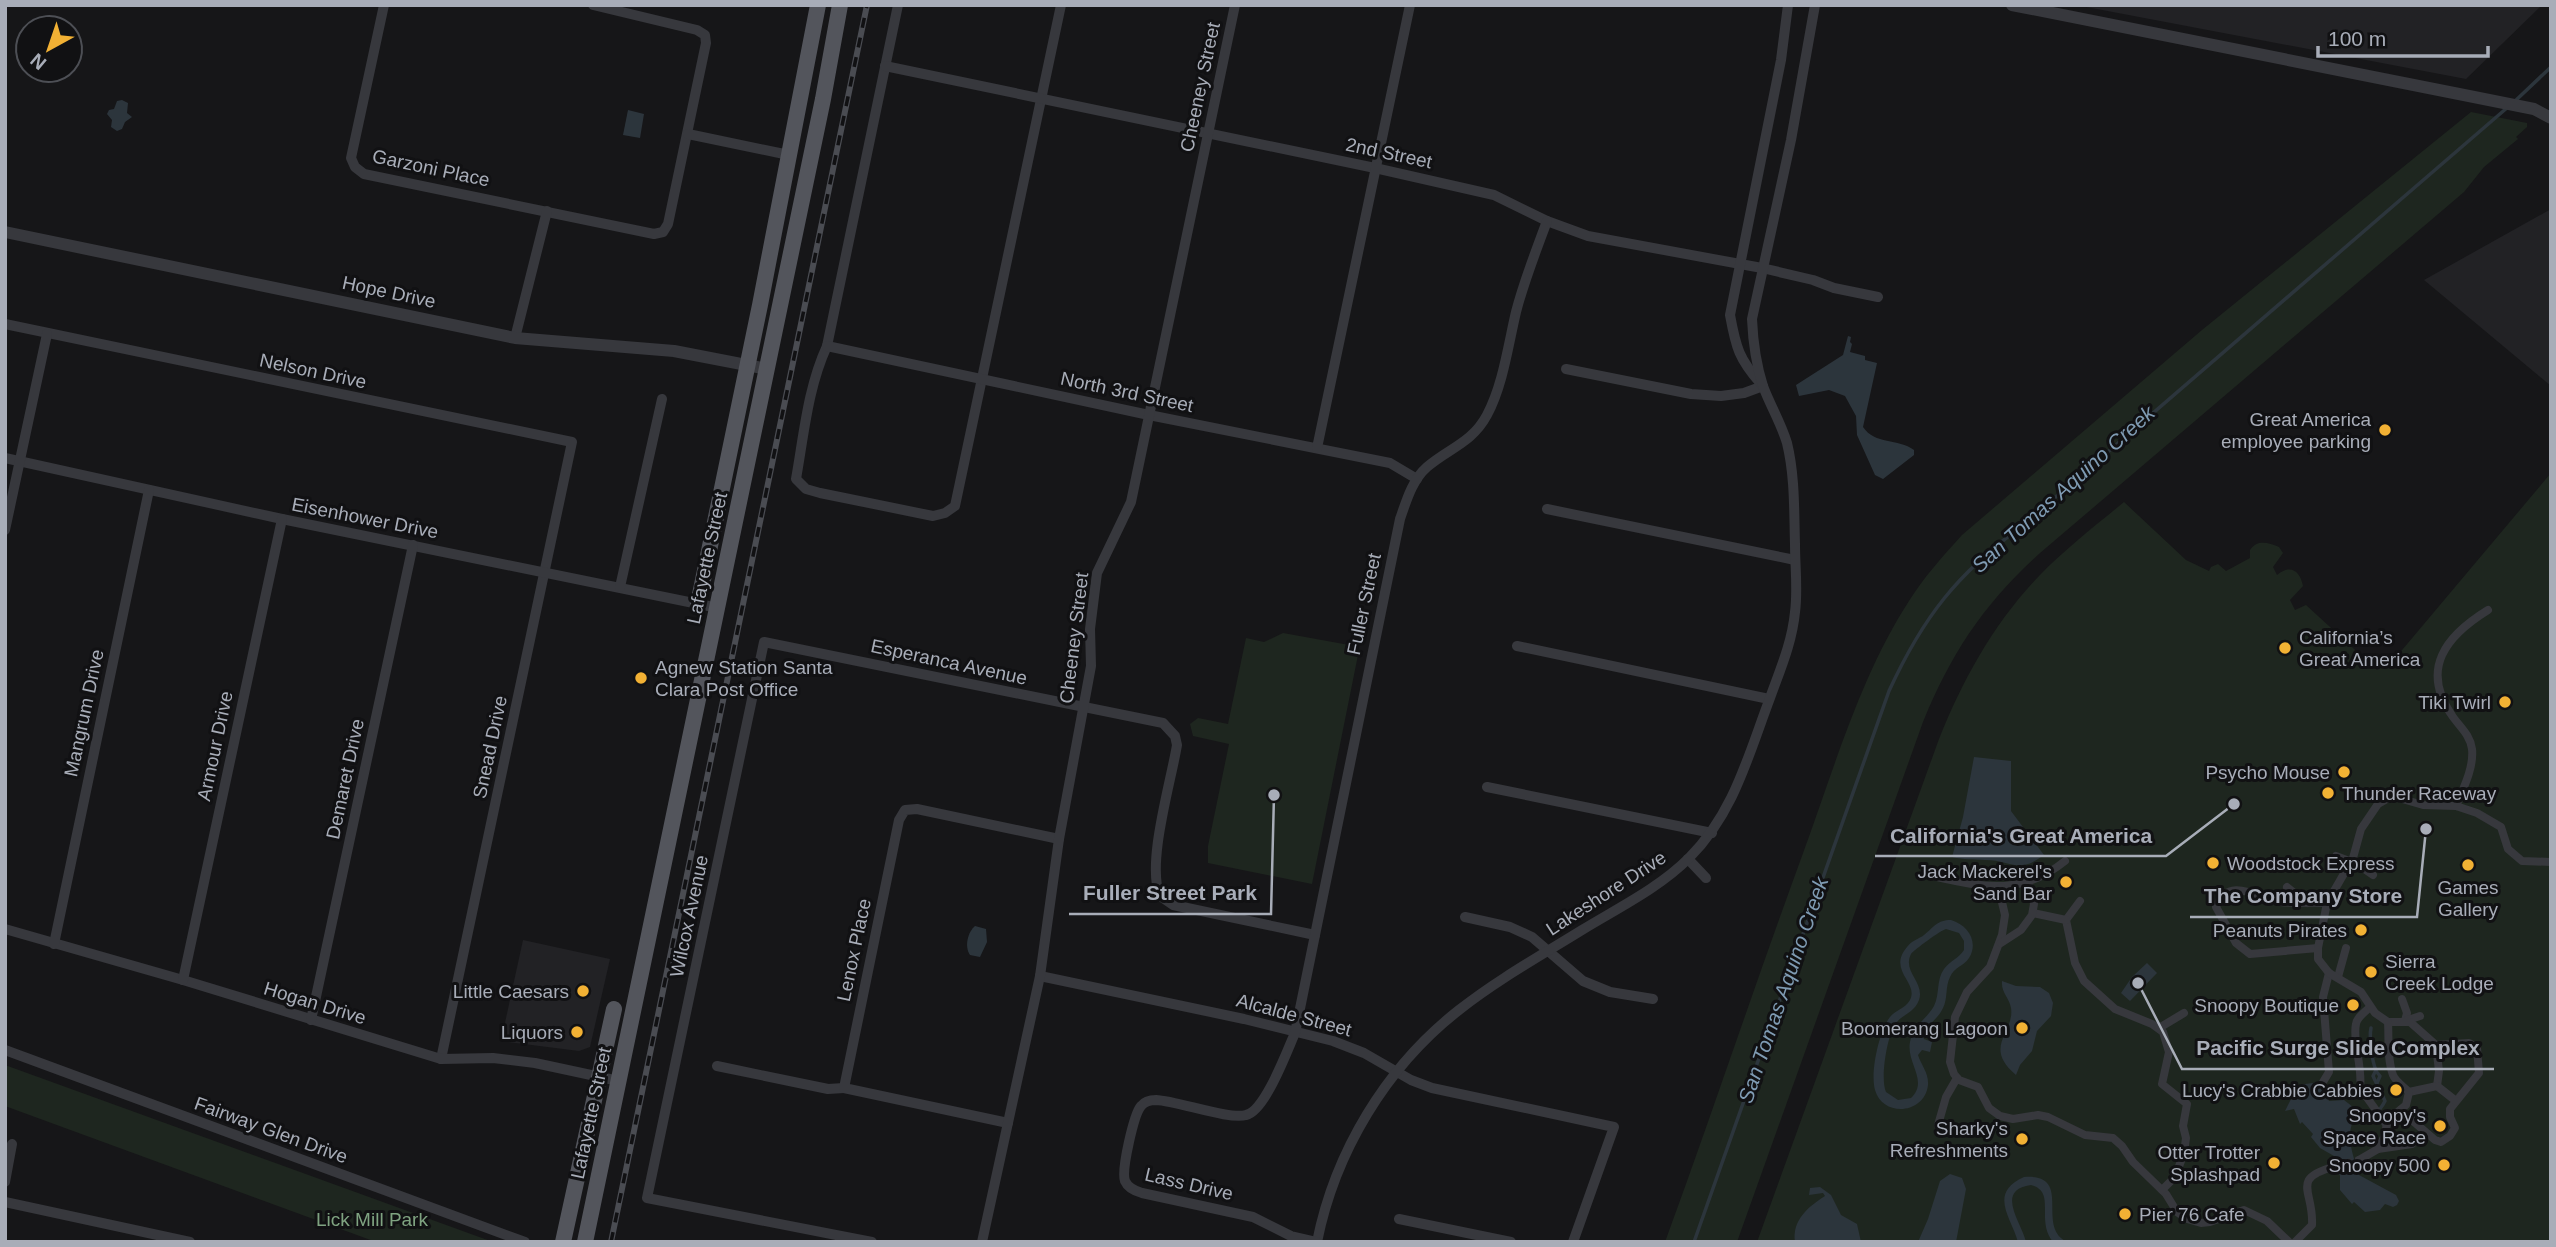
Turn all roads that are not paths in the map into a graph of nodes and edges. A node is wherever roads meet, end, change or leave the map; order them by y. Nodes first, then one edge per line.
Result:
1 (384, 5) edge
2 (593, 5) edge
3 (818, 5) edge
4 (840, 5) edge
5 (898, 5) edge
6 (1061, 5) edge
7 (1235, 5) edge
8 (1410, 5) edge
9 (1788, 5) edge
10 (1815, 5) edge
11 (2012, 5) edge
12 (885, 66) junction
13 (1042, 99) junction
14 (2551, 104) edge
15 (2534, 109) junction
16 (2551, 118) edge
17 (1209, 133) junction
18 (688, 134) junction
19 (789, 155) junction
20 (1375, 168) junction
21 (547, 211) junction
22 (1547, 221) junction
23 (5, 232) edge
24 (1740, 264) junction
25 (1762, 268) junction
26 (1878, 297) dead end
27 (5, 324) edge
28 (47, 334) junction
29 (515, 338) junction
30 (827, 346) junction
31 (747, 365) junction
32 (767, 369) junction
33 (1566, 369) dead end
34 (981, 379) junction
35 (1763, 386) junction
36 (662, 399) dead end
37 (1149, 415) junction
38 (572, 442) joint
39 (1317, 448) junction
40 (5, 458) edge
41 (20, 461) junction
42 (1417, 479) junction
43 (149, 490) junction
44 (1547, 509) dead end
45 (282, 519) junction
46 (5, 530) edge
47 (413, 545) junction
48 (1795, 560) junction
49 (545, 572) junction
50 (620, 587) junction
51 (698, 604) junction
52 (718, 608) junction
53 (2488, 610) dead end
54 (764, 642) joint
55 (1517, 646) dead end
56 (1769, 699) junction
57 (1083, 708) junction
58 (1487, 787) dead end
59 (2456, 806) junction
60 (1712, 833) junction
61 (1059, 839) junction
62 (2336, 856) dead end
63 (1688, 859) junction
64 (2065, 861) dead end
65 (2351, 862) junction
66 (2551, 862) edge
67 (2373, 876) dead end
68 (1937, 877) dead end
69 (1706, 878) dead end
70 (2028, 883) junction
71 (2001, 887) junction
72 (2287, 887) dead end
73 (2080, 901) dead end
74 (2328, 901) junction
75 (2307, 903) junction
76 (2033, 913) junction
77 (1465, 917) dead end
78 (2066, 920) junction
79 (5, 929) edge
80 (1315, 935) junction
81 (54, 944) junction
82 (1997, 948) junction
83 (2318, 948) junction
84 (2346, 948) dead end
85 (1549, 951) junction
86 (2329, 973) junction
87 (1040, 976) junction
88 (2338, 977) junction
89 (183, 980) junction
90 (1653, 999) dead end
91 (2402, 999) dead end
92 (2370, 1007) junction
93 (614, 1009) dead end
94 (2184, 1013) dead end
95 (2420, 1016) dead end
96 (311, 1020) junction
97 (2405, 1021) junction
98 (2388, 1022) junction
99 (2159, 1028) junction
100 (1295, 1033) junction
101 (2436, 1045) junction
102 (5, 1050) edge
103 (441, 1059) junction
104 (717, 1066) dead end
105 (1396, 1072) junction
106 (599, 1077) junction
107 (1957, 1078) junction
108 (619, 1081) junction
109 (2323, 1082) dead end
110 (2437, 1086) junction
111 (844, 1088) junction
112 (2409, 1092) junction
113 (2456, 1101) junction
114 (2400, 1110) junction
115 (2383, 1120) junction
116 (1008, 1123) junction
117 (1938, 1125) dead end
118 (2425, 1132) junction
119 (12, 1144) dead end
120 (2378, 1149) junction
121 (2358, 1160) tunnel mouth
122 (2333, 1167) tunnel mouth
123 (5, 1182) edge
124 (2162, 1190) junction
125 (5, 1202) edge
126 (1399, 1219) dead end
127 (190, 1242) edge
128 (525, 1242) edge
129 (563, 1242) edge
130 (585, 1242) edge
131 (872, 1242) edge
132 (982, 1242) edge
133 (1317, 1242) edge
134 (1511, 1242) edge
135 (1573, 1242) edge
136 (2289, 1242) edge
137 (2295, 1242) edge

1 - 21 street, Garzoni Place
2 - 18 street
3 - 19 main road, Lafayette Street
4 - 32 main road, Lafayette Street
5 - 12 street
6 - 13 street
7 - 17 street, Cheeney Street
8 - 20 street
9 - 24 street, Lakeshore Drive
10 - 25 street, Lakeshore Drive
11 - 15 street
12 - 13 street, 2nd Street
12 - 30 street
13 - 17 street, 2nd Street
13 - 34 street
14 - 15 street
15 - 16 street
17 - 20 street, 2nd Street
17 - 37 street, Cheeney Street
18 - 19 street
18 - 21 street, Garzoni Place
19 - 31 main road, Lafayette Street
20 - 22 street, 2nd Street
20 - 39 street
21 - 29 street
22 - 24 street, 2nd Street
22 - 42 street, Fuller Street
23 - 29 street, Hope Drive
24 - 25 street, 2nd Street
24 - 35 street, Lakeshore Drive
25 - 26 street, 2nd Street
25 - 35 street, Lakeshore Drive
27 - 28 street, Nelson Drive
28 - 38 street, Nelson Drive
28 - 41 street
29 - 31 street, Hope Drive
30 - 34 street, North 3rd Street
30 - 34 street
31 - 32 street, Hope Drive
31 - 51 main road, Lafayette Street
32 - 52 main road, Lafayette Street
33 - 35 street
34 - 37 street, North 3rd Street
35 - 48 street, Lakeshore Drive
36 - 50 street
37 - 39 street, North 3rd Street
37 - 57 street, Cheeney Street
38 - 49 street, Snead Drive
39 - 42 street, North 3rd Street
40 - 41 street, Eisenhower Drive
41 - 43 street, Eisenhower Drive
41 - 46 street
42 - 80 street, Fuller Street
43 - 45 street, Eisenhower Drive
43 - 81 street, Mangrum Drive
44 - 48 street
45 - 47 street, Eisenhower Drive
45 - 89 street, Armour Drive
47 - 49 street, Eisenhower Drive
47 - 96 street, Demaret Drive
48 - 56 street, Lakeshore Drive
49 - 50 street, Eisenhower Drive
49 - 103 street, Snead Drive
50 - 51 street, Eisenhower Drive
51 - 52 street, Eisenhower Drive
52 - 108 main road, Lafayette Street
53 - 59 street
54 - 57 street, Esperanca Avenue
54 - 131 street, Wilcox Avenue
55 - 56 street
56 - 60 street, Lakeshore Drive
57 - 61 street, Cheeney Street
57 - 80 street, Esperanca Avenue
58 - 60 street
59 - 65 street
59 - 66 street
60 - 63 street, Lakeshore Drive
61 - 87 street, Cheeney Street
61 - 111 street, Lenox Place
62 - 65 street
63 - 69 street
63 - 85 street, Lakeshore Drive
64 - 70 street
65 - 67 street
65 - 74 street
68 - 71 street
70 - 71 street
70 - 76 street
71 - 82 street
72 - 75 street
73 - 78 street
74 - 75 street
74 - 83 street
75 - 83 street
76 - 78 street
76 - 82 street
77 - 85 street
78 - 99 street
79 - 81 street, Hogan Drive
80 - 100 street, Fuller Street
81 - 89 street, Hogan Drive
82 - 107 street
83 - 86 street
84 - 88 street
85 - 90 street
85 - 105 street, Lakeshore Drive
86 - 88 street
86 - 109 street
87 - 100 street, Alcalde Street
87 - 116 street, Cheeney Street
88 - 92 street
89 - 96 street, Hogan Drive
91 - 97 street
92 - 98 street
92 - 115 street
93 - 106 main road, Lafayette Street
94 - 99 street
95 - 97 street
96 - 103 street, Hogan Drive
97 - 98 street
97 - 101 street
98 - 112 street
99 - 124 street
100 - 105 street, Alcalde Street
100 - 133 street, Lass Drive
101 - 110 street
101 - 113 street
102 - 128 street, Fairway Glen Drive
103 - 106 street, Hogan Drive
104 - 111 street
105 - 133 street, Lakeshore Drive
105 - 135 street, Alcalde Street
106 - 108 street, Hogan Drive
106 - 129 main road, Lafayette Street
107 - 117 street
107 - 124 street
108 - 130 main road, Lafayette Street
110 - 112 street
110 - 113 street
111 - 116 street
112 - 114 street
113 - 118 street
114 - 115 street
114 - 118 street
115 - 120 street
116 - 132 street, Cheeney Street
118 - 120 street
119 - 123 street
120 - 121 street
122 - 137 street
124 - 136 street
125 - 127 street
126 - 134 street

